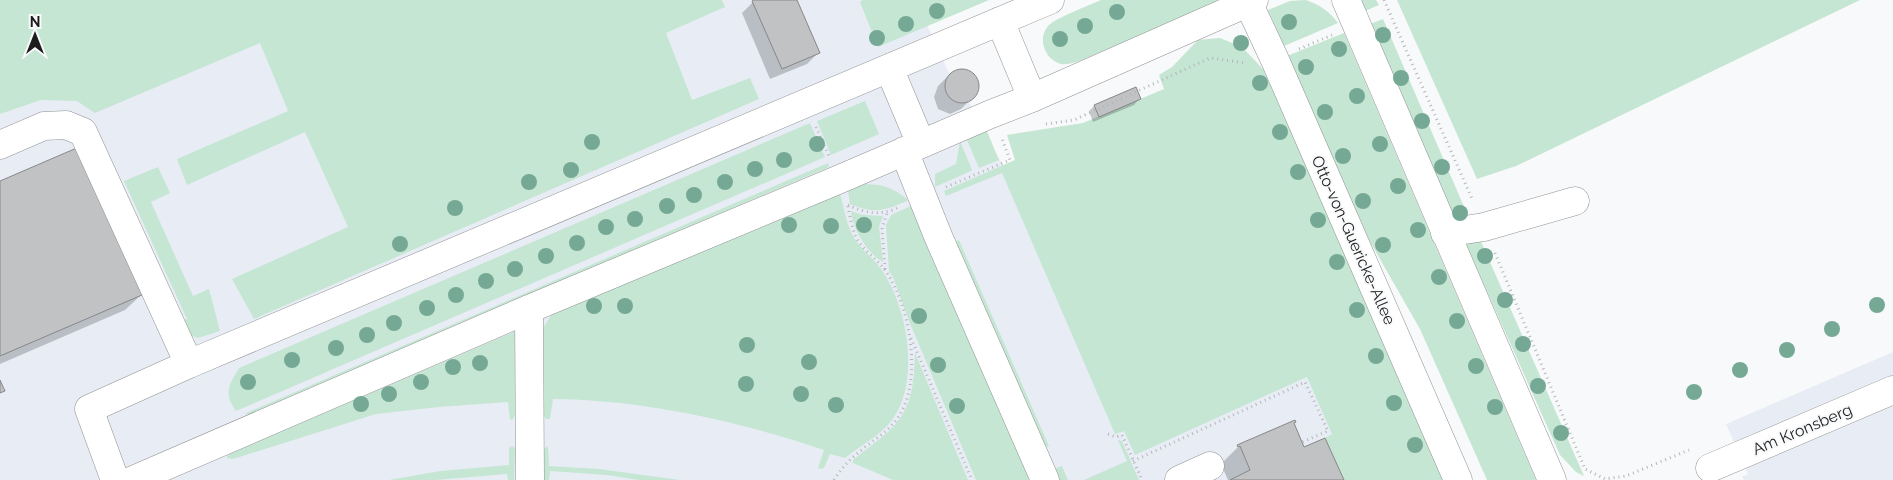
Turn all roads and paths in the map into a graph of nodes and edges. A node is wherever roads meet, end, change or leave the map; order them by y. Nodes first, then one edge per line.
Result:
1 (1050, 0) edge
2 (1384, 0) edge
3 (1250, 1) edge
4 (1388, 9) junction
5 (1351, 12) edge
6 (1000, 22) junction
7 (1275, 60) junction
8 (889, 68) junction
9 (1032, 98) junction
10 (805, 104) junction
11 (1094, 111) dead end
12 (0, 145) edge
13 (912, 148) junction
14 (840, 179) junction
15 (1574, 201) dead end
16 (887, 213) dead end
17 (1484, 227) junction
18 (1445, 233) junction
19 (885, 270) junction
20 (529, 309) junction
21 (909, 334) junction
22 (189, 364) junction
23 (1893, 390) edge
24 (1108, 434) dead end
25 (1302, 442) dead end
26 (1701, 459) joint
27 (1133, 461) junction
28 (1210, 466) dead end
29 (115, 480) edge
30 (133, 480) edge
31 (530, 480) edge
32 (834, 480) edge
33 (972, 480) edge
34 (1044, 480) edge
35 (1142, 480) edge
36 (1179, 480) edge
37 (1458, 480) edge
38 (1552, 480) edge

1 - 6 street
2 - 4 path
3 - 7 street, Otto-von-Guericke-Allee
3 - 9 street
4 - 5 path
4 - 17 path
5 - 7 path
5 - 18 street
6 - 8 street
6 - 9 street
7 - 11 path
7 - 37 street, Otto-von-Guericke-Allee
8 - 10 street
8 - 13 street
9 - 13 street
10 - 14 path
10 - 22 street
12 - 22 street
13 - 14 street
13 - 34 street
14 - 19 path
14 - 20 street
15 - 17 street
16 - 19 path
17 - 18 street
17 - 26 path
18 - 38 street
19 - 21 path
20 - 30 street
20 - 31 street
21 - 32 path
21 - 33 path
22 - 29 street
23 - 26 street, Am Kronsberg
24 - 27 path
25 - 27 path
27 - 35 path
28 - 36 street

